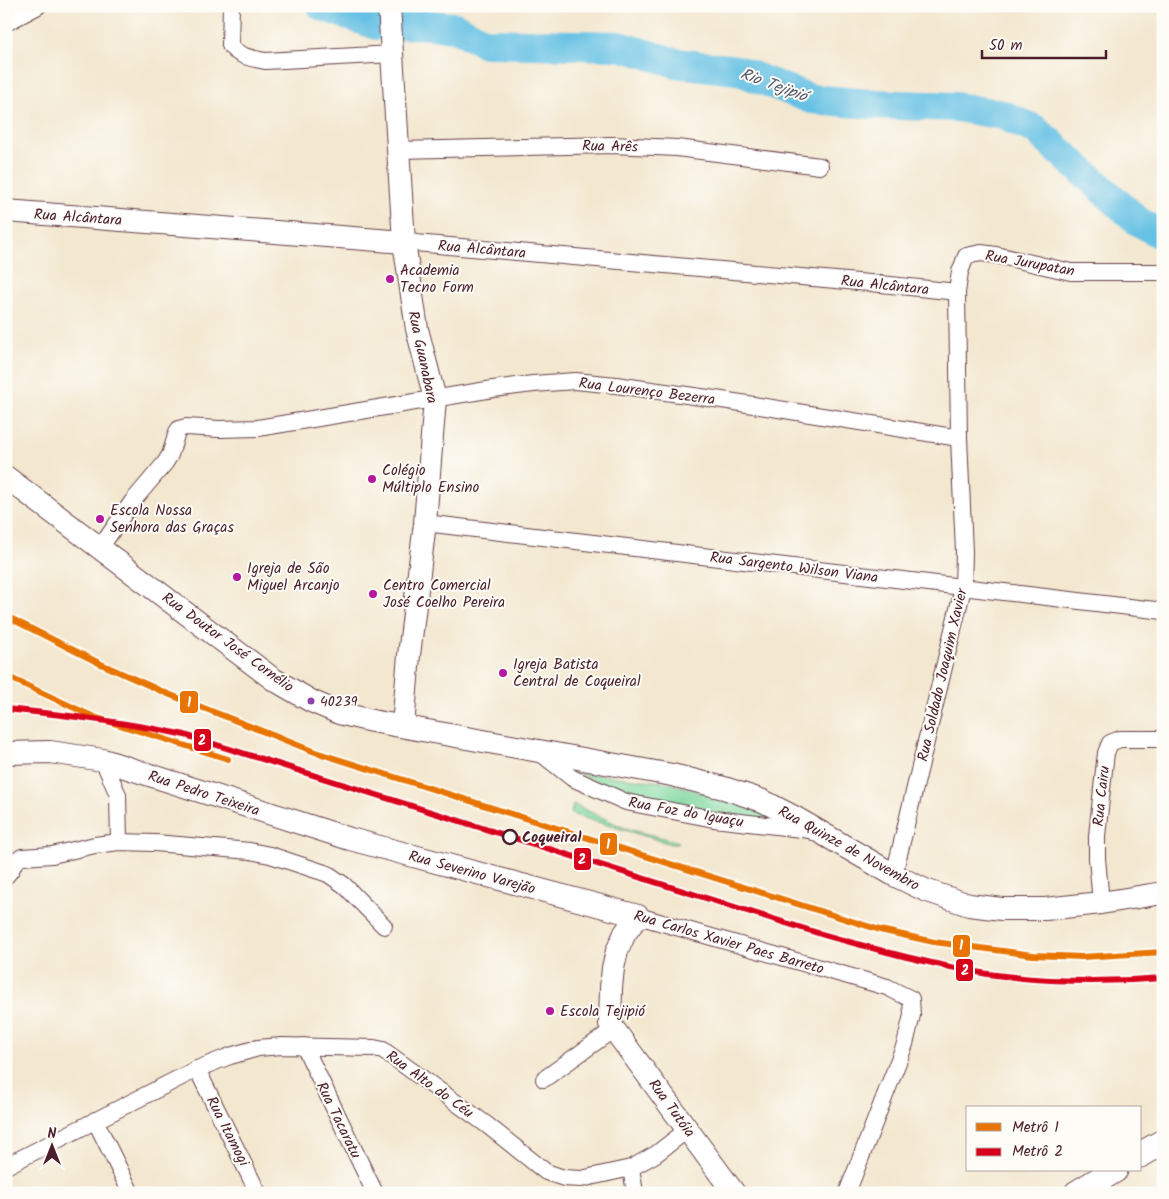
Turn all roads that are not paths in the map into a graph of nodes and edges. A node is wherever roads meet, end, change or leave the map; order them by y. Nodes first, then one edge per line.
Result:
1 (34, 6) edge
2 (38, 6) edge
3 (231, 6) edge
4 (389, 6) edge
5 (6, 17) edge
6 (6, 23) edge
7 (393, 50) junction
8 (399, 150) junction
9 (820, 166) dead end
10 (6, 211) edge
11 (404, 242) junction
12 (1163, 272) edge
13 (957, 292) junction
14 (435, 399) junction
15 (959, 438) junction
16 (6, 477) edge
17 (425, 523) junction
18 (100, 548) junction
19 (963, 588) junction
20 (1163, 611) edge
21 (402, 726) junction
22 (1163, 739) edge
23 (539, 752) junction
24 (6, 753) edge
25 (103, 760) junction
26 (816, 830) junction
27 (119, 842) junction
28 (399, 853) joint
29 (894, 875) junction
30 (6, 876) edge
31 (545, 892) joint
32 (1163, 893) edge
33 (1101, 903) junction
34 (638, 916) junction
35 (384, 926) dead end
36 (612, 1026) junction
37 (304, 1046) junction
38 (197, 1069) junction
39 (544, 1079) dead end
40 (95, 1120) junction
41 (688, 1130) junction
42 (1163, 1142) edge
43 (1142, 1154) edge
44 (6, 1166) edge
45 (631, 1168) junction
46 (1112, 1172) edge
47 (131, 1193) edge
48 (258, 1193) edge
49 (375, 1193) edge
50 (636, 1193) edge
51 (734, 1193) edge
52 (846, 1193) edge
53 (1077, 1193) edge

1 - 5 street
2 - 6 street
3 - 7 street
4 - 7 street, Rua Guanabara
7 - 8 street, Rua Guanabara
8 - 9 street, Rua Arês
8 - 11 street, Rua Guanabara
10 - 11 street, Rua Alcântara
11 - 13 street, Rua Alcântara
11 - 14 street, Rua Guanabara
12 - 13 street, Rua Jurupatan
13 - 15 street, Rua Soldado Joaquim Xavier
14 - 15 street, Rua Lourenço Bezerra
14 - 17 street, Rua Guanabara
14 - 18 street, Rua Lourenço Bezerra
15 - 19 street, Rua Soldado Joaquim Xavier
16 - 18 street, Rua Doutor José Cornélio
17 - 19 street, Rua Sargento Wilson Viana
17 - 21 street, Rua Guanabara
18 - 21 street, Rua Doutor José Cornélio
19 - 20 street, Rua Sargento Wilson Viana
19 - 29 street, Rua Soldado Joaquim Xavier
21 - 23 street, Rua Doutor José Cornélio
22 - 33 street, Rua Cairu
23 - 26 street, Rua Quinze de Novembro
23 - 26 street, Rua Foz do Iguaçu
24 - 25 street, Rua Pedro Teixeira
25 - 27 street
25 - 28 street, Rua Pedro Teixeira
26 - 29 street, Rua Quinze de Novembro
27 - 30 street
27 - 35 street
28 - 31 street, Rua Severino Varejão
29 - 33 street, Rua Quinze de Novembro
31 - 34 street, Rua Carlos Xavier Paes Barreto
32 - 33 street, Rua Quinze de Novembro
34 - 36 street
34 - 52 street, Rua Carlos Xavier Paes Barreto
36 - 39 street
36 - 41 street, Rua Tutóia
37 - 38 street, Rua Alto do Céu
37 - 45 street, Rua Alto do Céu
37 - 49 street, Rua Tacaratu
38 - 40 street, Rua Alto do Céu
38 - 48 street, Rua Itamogi
40 - 44 street, Rua Alto do Céu
40 - 47 street
41 - 45 street, Rua Alto do Céu
41 - 51 street, Rua Tutóia
42 - 43 main road
45 - 50 street
46 - 53 main road

